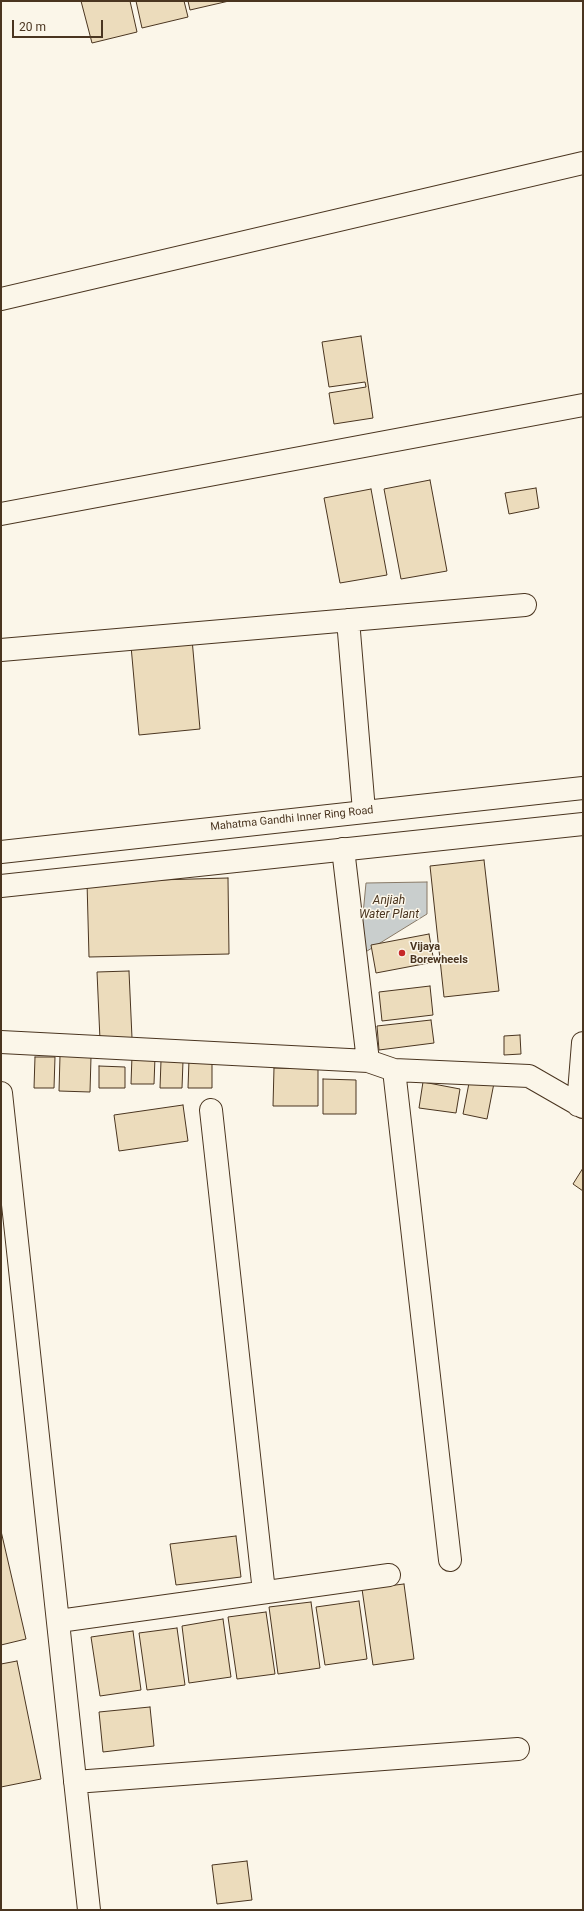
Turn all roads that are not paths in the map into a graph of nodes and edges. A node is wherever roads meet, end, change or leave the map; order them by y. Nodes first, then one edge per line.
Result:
1 (583, 163) edge
2 (1, 299) edge
3 (583, 405) edge
4 (1, 514) edge
5 (526, 605) dead end
6 (348, 620) junction
7 (1, 650) edge
8 (583, 788) edge
9 (364, 811) junction
10 (583, 824) edge
11 (343, 849) junction
12 (1, 852) edge
13 (1, 886) edge
14 (1, 1042) edge
15 (583, 1043) edge
16 (368, 1061) junction
17 (394, 1070) junction
18 (1, 1093) edge
19 (581, 1106) edge
20 (211, 1110) dead end
21 (450, 1560) dead end
22 (389, 1575) dead end
23 (264, 1592) junction
24 (59, 1621) junction
25 (518, 1749) dead end
26 (75, 1782) junction
27 (88, 1910) edge

1 - 2 street
3 - 4 street
5 - 6 street
6 - 7 street
6 - 9 street
8 - 9 street, Mahatma Gandhi Inner Ring Road
9 - 12 street, Mahatma Gandhi Inner Ring Road
10 - 11 street
11 - 13 street
11 - 16 street
14 - 16 street
15 - 19 street
16 - 17 street
17 - 19 street
17 - 21 street
18 - 24 street
20 - 23 street
22 - 23 street
23 - 24 street
24 - 26 street
25 - 26 street
26 - 27 street

